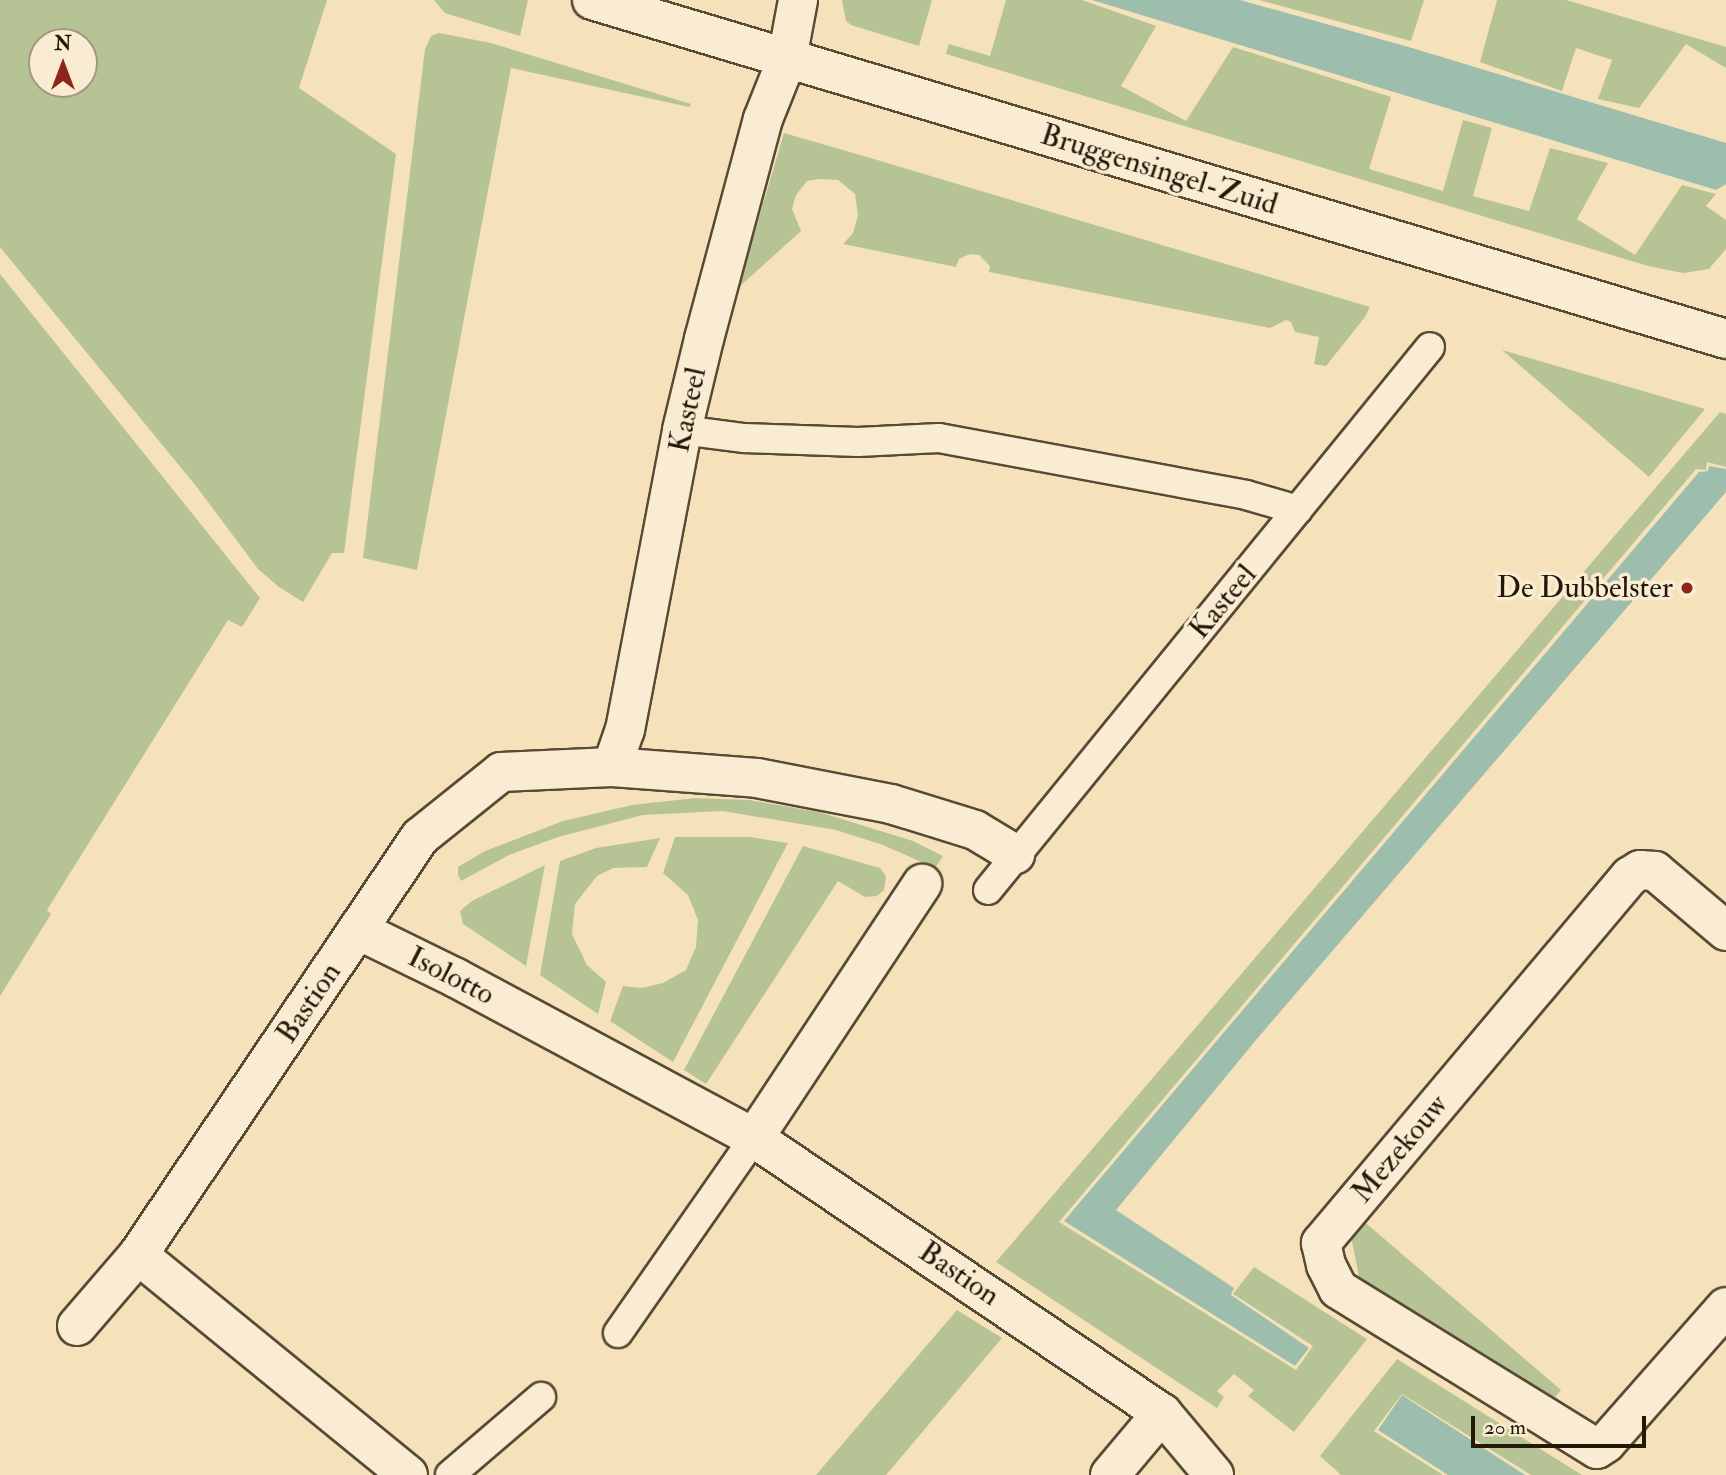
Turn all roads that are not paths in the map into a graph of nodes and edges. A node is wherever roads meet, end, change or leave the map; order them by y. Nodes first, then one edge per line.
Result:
1 (592, 0) edge
2 (798, 0) edge
3 (787, 59) junction
4 (1721, 330) edge
5 (1430, 347) dead end
6 (682, 430) junction
7 (1298, 510) junction
8 (612, 767) junction
9 (1015, 854) junction
10 (922, 884) dead end
11 (988, 890) dead end
12 (358, 930) junction
13 (1726, 931) edge
14 (542, 1024) joint
15 (754, 1138) junction
16 (138, 1255) junction
17 (1726, 1307) edge
18 (77, 1326) dead end
19 (618, 1333) dead end
20 (541, 1397) dead end
21 (1162, 1413) junction
22 (408, 1475) edge
23 (450, 1475) edge
24 (1110, 1475) edge
25 (1214, 1475) edge

1 - 3 street, Bruggensingel-Zuid
2 - 3 street, Kasteel
3 - 4 street, Bruggensingel-Zuid
3 - 6 street, Kasteel
5 - 7 lane, Kasteel
6 - 7 lane
6 - 8 street, Kasteel
7 - 9 lane, Kasteel
8 - 9 street
8 - 12 street, Bastion
9 - 11 lane, Kasteel
10 - 15 street
12 - 14 street, Isolotto
12 - 16 street, Bastion
13 - 17 street, Mezekouw
14 - 15 street, Bastion
15 - 19 lane
15 - 21 street, Bastion
16 - 18 street, Bastion
16 - 22 street
20 - 23 lane
21 - 24 street
21 - 25 street, Bastion

